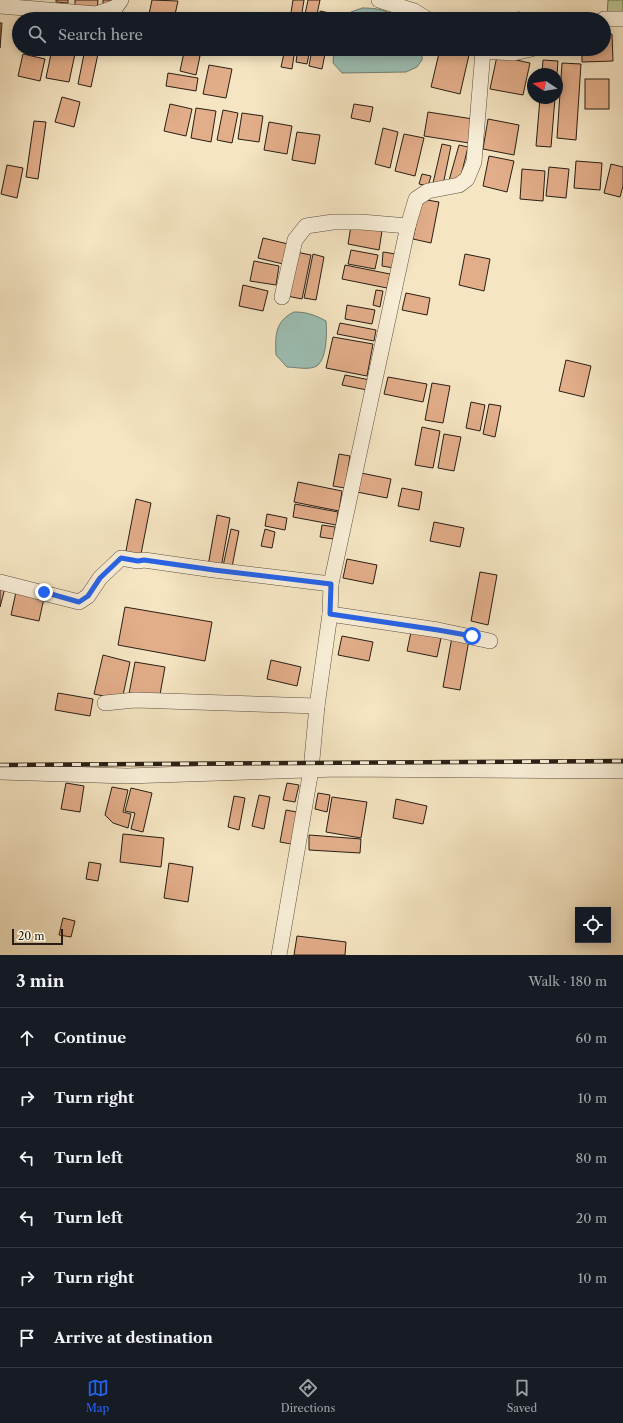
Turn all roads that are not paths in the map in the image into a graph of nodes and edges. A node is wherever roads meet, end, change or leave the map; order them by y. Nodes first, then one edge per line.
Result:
1 (121, 0) edge
2 (383, 0) edge
3 (0, 6) edge
4 (72, 12) edge
5 (102, 12) edge
6 (416, 12) edge
7 (611, 19) edge
8 (623, 19) edge
9 (481, 56) edge
10 (408, 226) junction
11 (282, 297) dead end
12 (0, 582) edge
13 (331, 584) junction
14 (330, 614) junction
15 (490, 640) dead end
16 (105, 702) dead end
17 (317, 706) junction
18 (312, 770) junction
19 (623, 771) edge
20 (0, 772) edge
21 (280, 955) edge

1 - 5 street
2 - 6 street
3 - 4 street
7 - 8 street
9 - 10 street
10 - 11 street
10 - 13 street
12 - 13 street
13 - 14 street
14 - 15 street
14 - 17 street
16 - 17 street
17 - 18 street
18 - 19 street
18 - 20 street
18 - 21 street

